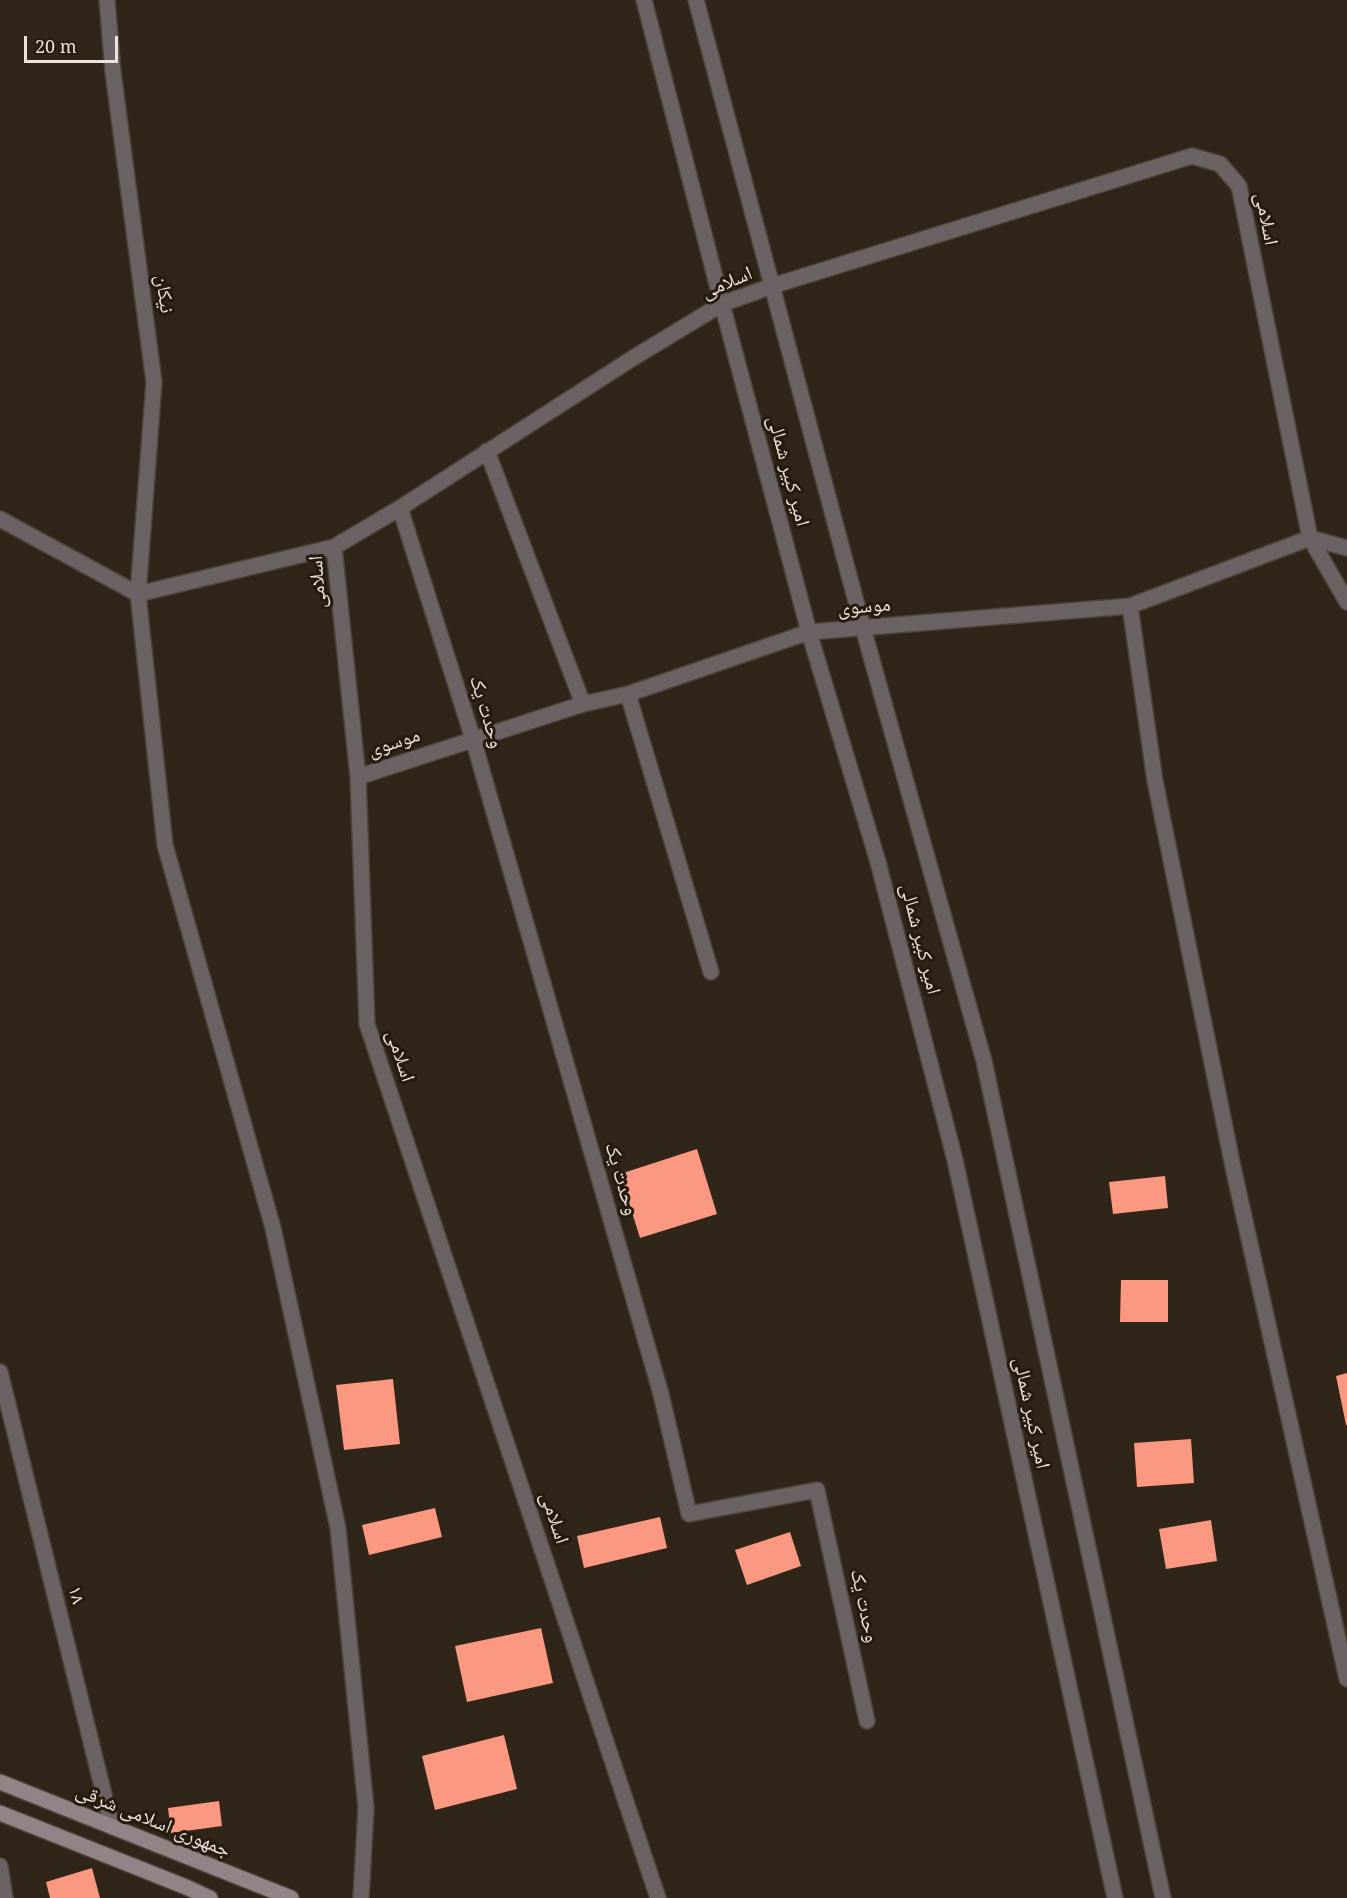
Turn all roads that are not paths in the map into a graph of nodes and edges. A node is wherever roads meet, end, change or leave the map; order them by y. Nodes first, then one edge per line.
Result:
1 (107, 0) edge
2 (644, 0) edge
3 (696, 0) edge
4 (772, 286) junction
5 (722, 304) junction
6 (487, 451) junction
7 (400, 508) junction
8 (0, 519) edge
9 (1310, 538) junction
10 (334, 547) junction
11 (1347, 548) edge
12 (138, 594) junction
13 (1347, 602) edge
14 (1130, 606) junction
15 (863, 628) junction
16 (809, 632) junction
17 (628, 694) junction
18 (584, 704) junction
19 (473, 739) junction
20 (358, 777) junction
21 (711, 972) dead end
22 (0, 1372) edge
23 (1347, 1679) edge
24 (867, 1721) dead end
25 (0, 1782) edge
26 (0, 1813) edge
27 (112, 1827) junction
28 (0, 1866) edge
29 (188, 1892) edge
30 (5, 1898) edge
31 (210, 1898) edge
32 (291, 1898) edge
33 (361, 1898) edge
34 (658, 1898) edge
35 (1114, 1898) edge
36 (1163, 1898) edge

1 - 12 street, نیکان
2 - 5 street, امیر کبیر شمالی
3 - 4 street, امیر کبیر شمالی
4 - 5 street, اسلامی
4 - 9 street, اسلامی
4 - 15 street, امیر کبیر شمالی
5 - 6 street, اسلامی
5 - 16 street, امیر کبیر شمالی
6 - 7 street, اسلامی
6 - 18 street
7 - 10 street, اسلامی
7 - 19 street, وحدت یک
8 - 12 street
9 - 11 street
9 - 13 street
9 - 14 street, موسوی
10 - 12 street
10 - 20 street, اسلامی
12 - 33 street, نیکان
14 - 15 street, موسوی
14 - 23 street
15 - 16 street, موسوی
15 - 36 street, امیر کبیر شمالی
16 - 17 street, موسوی
16 - 35 street, امیر کبیر شمالی
17 - 18 street, موسوی
17 - 21 street
18 - 19 street, موسوی
19 - 20 street, موسوی
19 - 24 street, وحدت یک
20 - 34 street, اسلامی
22 - 27 street, ۱۸
25 - 27 main road, جمهوری اسلامی شرقی
26 - 29 main road
27 - 32 main road, جمهوری اسلامی شرقی
28 - 30 street
29 - 31 main road

